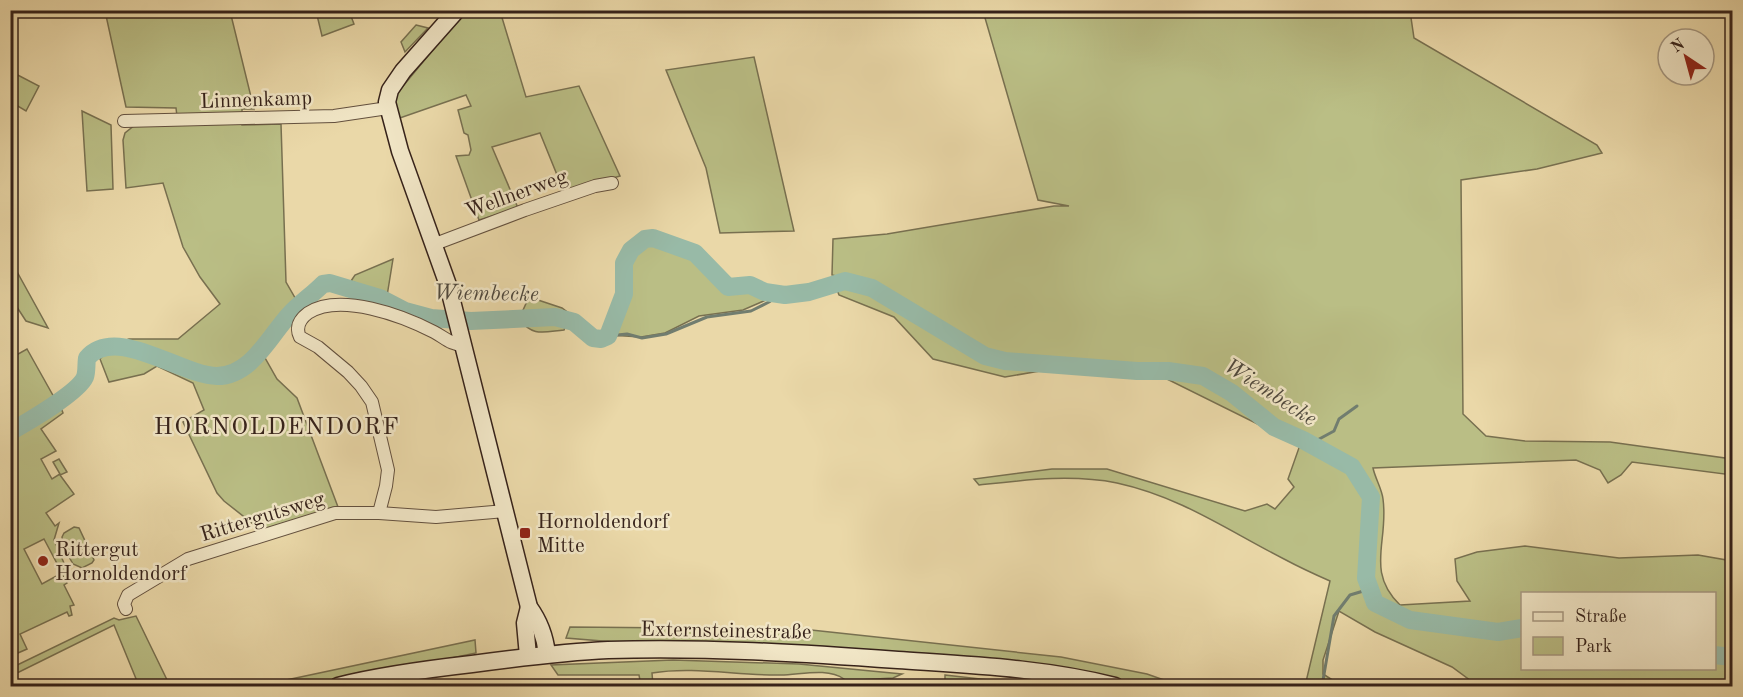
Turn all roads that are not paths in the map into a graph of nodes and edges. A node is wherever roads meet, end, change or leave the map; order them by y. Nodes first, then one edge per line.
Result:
1 (457, 10) edge
2 (388, 108) junction
3 (124, 121) dead end
4 (612, 183) dead end
5 (435, 244) junction
6 (462, 338) junction
7 (505, 511) junction
8 (379, 513) junction
9 (529, 607) junction
10 (126, 609) dead end
11 (547, 654) junction
12 (528, 656) junction
13 (338, 687) edge
14 (1115, 687) edge

1 - 2 main road
2 - 3 street, Linnenkamp
2 - 5 main road
4 - 5 street, Wellnerweg
5 - 6 main road
6 - 7 main road
6 - 8 street
7 - 8 street, Rittergutsweg
7 - 9 main road
8 - 10 street, Rittergutsweg
9 - 11 main road
9 - 12 main road
11 - 12 main road, Externsteinestraße
11 - 14 main road, Externsteinestraße
12 - 13 main road, Externsteinestraße

